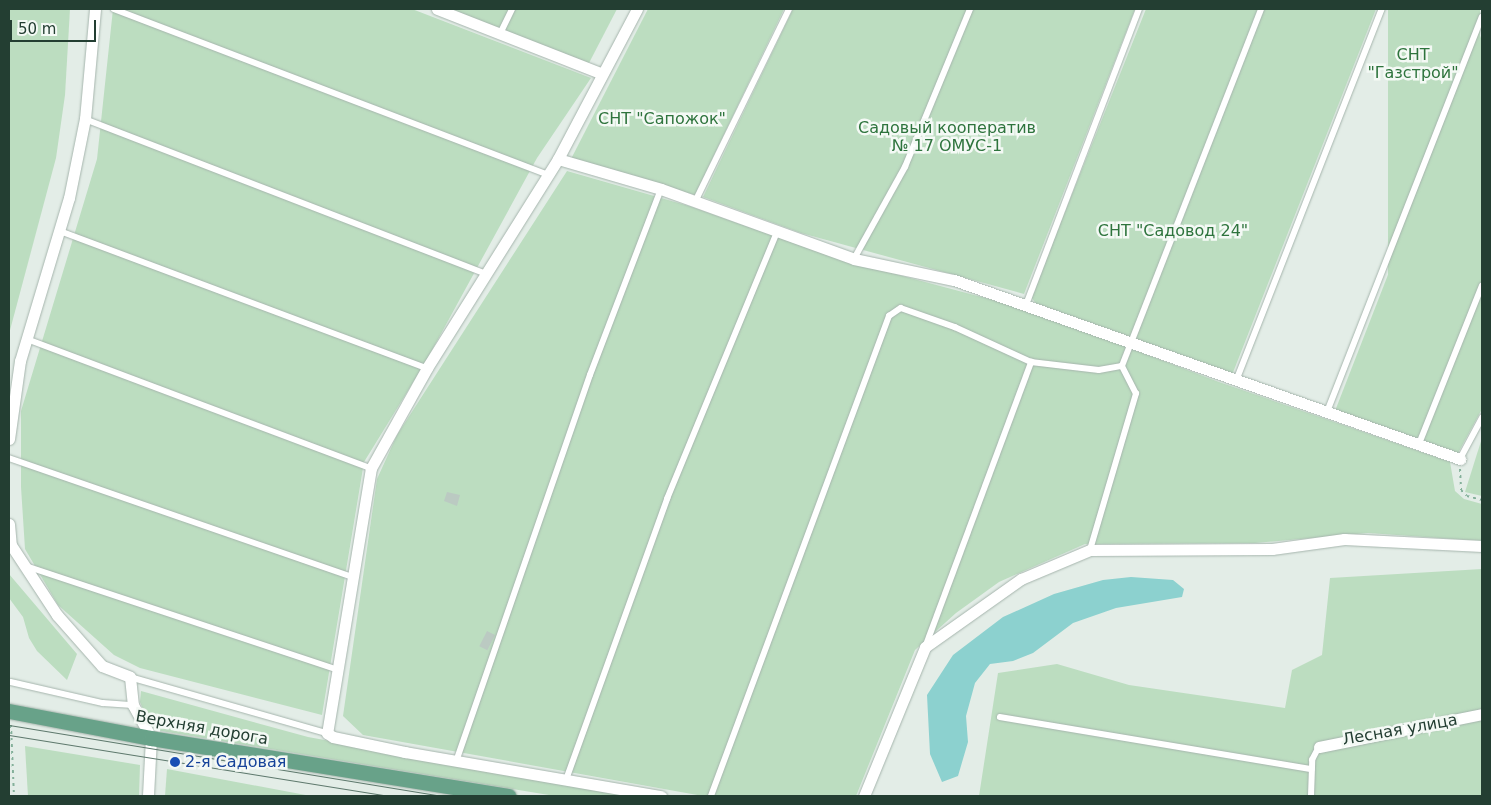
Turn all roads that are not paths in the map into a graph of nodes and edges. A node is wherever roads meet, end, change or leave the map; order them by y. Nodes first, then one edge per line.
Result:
1 (95, 9) edge
2 (114, 9) edge
3 (437, 9) edge
4 (512, 9) edge
5 (637, 9) edge
6 (789, 9) edge
7 (970, 9) edge
8 (1139, 9) edge
9 (1261, 9) edge
10 (1382, 9) edge
11 (1482, 17) edge
12 (500, 34) junction
13 (600, 73) junction
14 (85, 119) junction
15 (558, 159) junction
16 (548, 175) junction
17 (661, 189) junction
18 (695, 202) junction
19 (778, 230) junction
20 (60, 231) junction
21 (854, 259) junction
22 (486, 274) junction
23 (1482, 286) edge
24 (1026, 305) junction
25 (27, 339) junction
26 (1130, 340) junction
27 (1031, 362) junction
28 (1122, 366) junction
29 (427, 368) junction
30 (1236, 381) junction
31 (1327, 412) junction
32 (1482, 418) edge
33 (9, 438) edge
34 (1419, 444) junction
35 (9, 458) edge
36 (1460, 459) joint
37 (371, 468) junction
38 (9, 524) edge
39 (1482, 546) edge
40 (1090, 550) junction
41 (22, 565) junction
42 (353, 577) junction
43 (925, 647) junction
44 (338, 670) junction
45 (130, 677) junction
46 (11, 682) dead end
47 (132, 706) junction
48 (10, 711) edge
49 (1482, 714) edge
50 (1000, 717) dead end
51 (327, 733) junction
52 (151, 738) junction
53 (1319, 746) joint
54 (457, 759) junction
55 (1312, 769) junction
56 (566, 780) junction
57 (148, 796) edge
58 (508, 796) edge
59 (661, 796) edge
60 (711, 796) edge
61 (864, 796) edge
62 (1311, 796) edge

1 - 14 street
2 - 16 lane
3 - 12 street
4 - 12 lane
5 - 13 street
6 - 18 lane
7 - 21 lane
8 - 24 lane
9 - 26 lane
10 - 30 lane
11 - 31 lane
12 - 13 street
13 - 15 street
14 - 20 street
14 - 22 lane
15 - 16 street
15 - 17 street
16 - 22 street
17 - 18 street
17 - 54 lane
18 - 19 street
19 - 21 street
19 - 56 lane
20 - 25 street
20 - 29 lane
21 - 24 street
22 - 29 street
23 - 34 lane
24 - 26 street
25 - 33 street
25 - 37 lane
26 - 28 lane
26 - 30 street
27 - 28 lane
27 - 43 lane
27 - 60 lane
28 - 40 lane
29 - 37 street
30 - 31 street
31 - 34 street
32 - 36 lane
34 - 36 street
35 - 42 lane
37 - 42 street
38 - 41 street
39 - 40 street
40 - 43 street
41 - 44 lane
41 - 45 street
42 - 44 street
43 - 61 street
44 - 51 street
45 - 47 street
45 - 51 lane
46 - 47 lane
47 - 52 street
48 - 52 main road, Верхняя дорога
49 - 53 street, Лесная улица
50 - 55 lane
51 - 54 street
52 - 57 street
52 - 58 main road, Верхняя дорога
53 - 55 lane
54 - 56 street
55 - 62 lane
56 - 59 street

